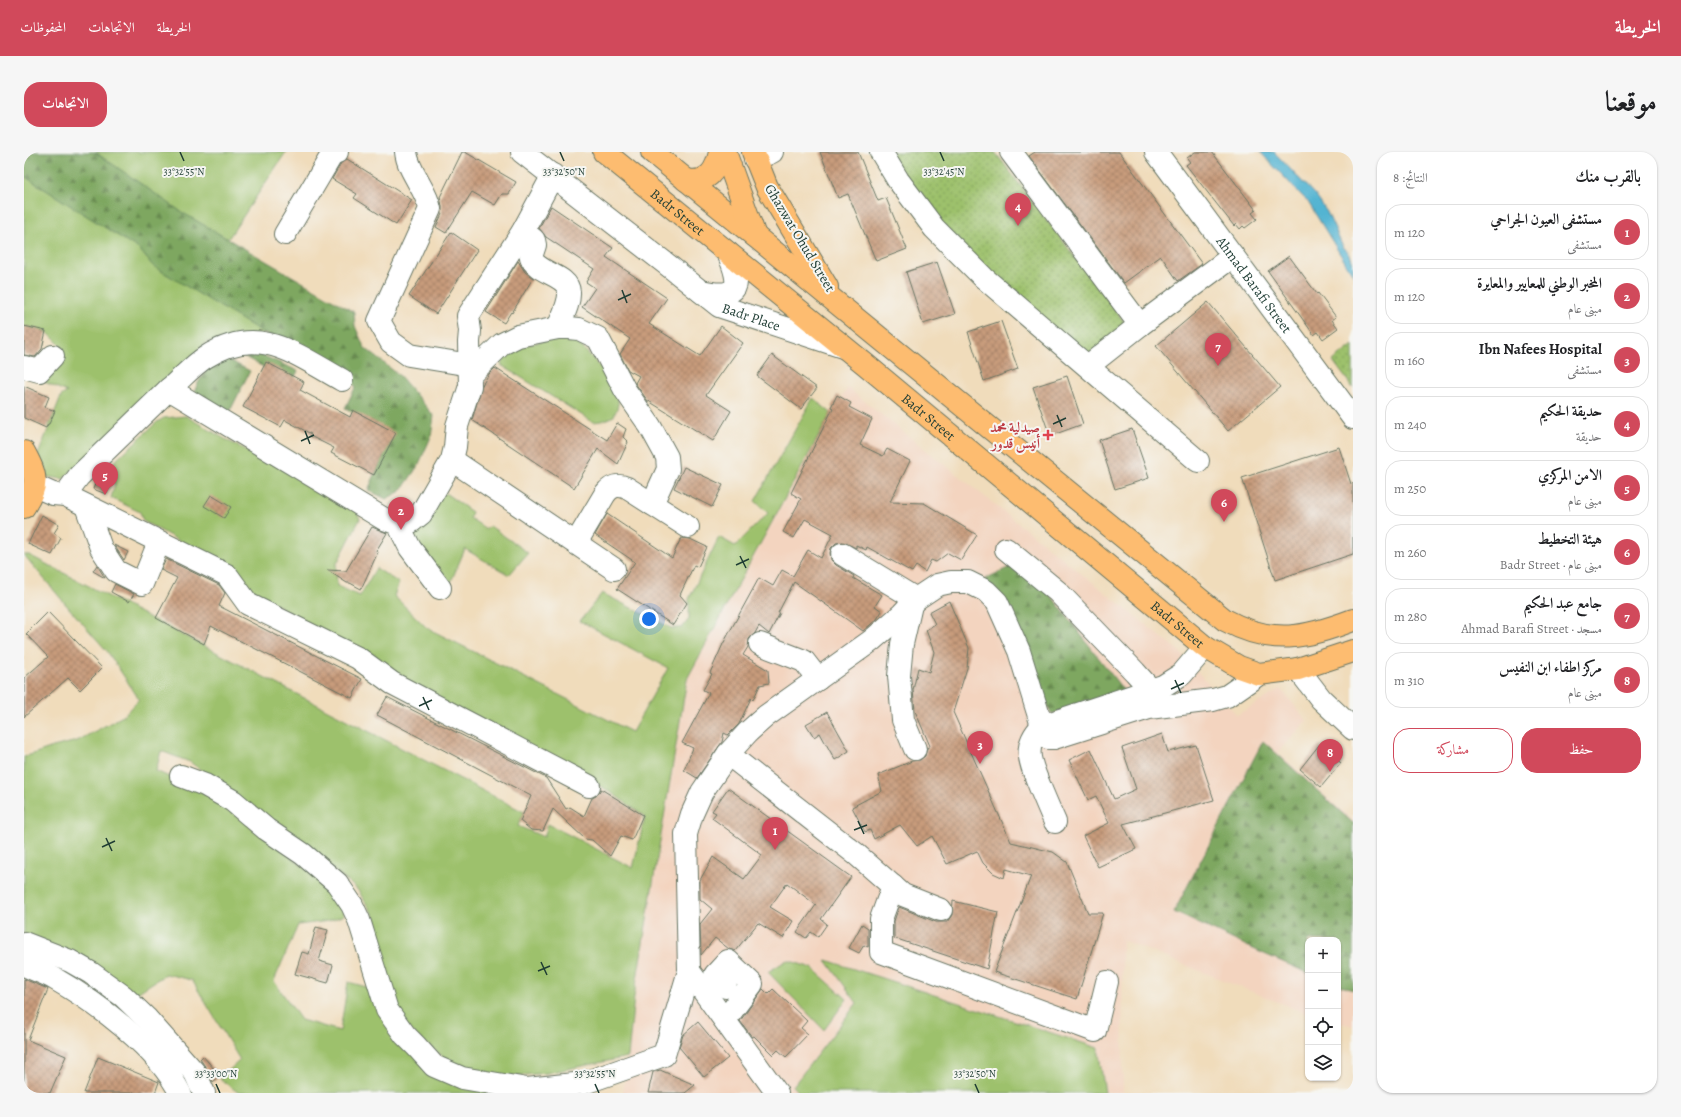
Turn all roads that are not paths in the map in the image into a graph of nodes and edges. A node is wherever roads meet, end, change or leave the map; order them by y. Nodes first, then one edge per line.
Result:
1 (337, 152) edge
2 (404, 152) edge
3 (522, 152) edge
4 (604, 152) edge
5 (652, 152) edge
6 (720, 152) edge
7 (725, 152) edge
8 (881, 152) edge
9 (1011, 152) edge
10 (1156, 152) edge
11 (760, 154) edge
12 (554, 175) junction
13 (686, 180) junction
14 (767, 187) junction
15 (523, 231) junction
16 (285, 234) dead end
17 (755, 236) junction
18 (728, 253) junction
19 (1233, 256) junction
20 (773, 290) junction
21 (701, 291) junction
22 (857, 319) junction
23 (1140, 325) junction
24 (558, 328) junction
25 (843, 347) junction
26 (53, 356) dead end
27 (1088, 366) junction
28 (24, 367) edge
29 (470, 370) junction
30 (342, 380) dead end
31 (169, 390) junction
32 (1353, 418) edge
33 (24, 452) edge
34 (452, 460) junction
35 (1198, 461) dead end
36 (35, 486) junction
37 (65, 496) junction
38 (652, 504) junction
39 (86, 506) junction
40 (24, 507) edge
41 (398, 524) junction
42 (688, 527) dead end
43 (160, 542) junction
44 (576, 543) junction
45 (1006, 550) dead end
46 (842, 554) dead end
47 (614, 569) dead end
48 (440, 588) dead end
49 (913, 602) junction
50 (1225, 620) junction
51 (1353, 620) edge
52 (1282, 638) junction
53 (760, 644) dead end
54 (1204, 647) junction
55 (1353, 651) edge
56 (1298, 670) junction
57 (1259, 674) junction
58 (818, 679) junction
59 (1158, 698) junction
60 (1042, 726) junction
61 (1353, 729) edge
62 (915, 749) dead end
63 (728, 754) junction
64 (181, 776) dead end
65 (589, 786) dead end
66 (1055, 822) dead end
67 (893, 886) junction
68 (942, 910) dead end
69 (24, 942) edge
70 (24, 965) edge
71 (689, 971) junction
72 (1107, 982) dead end
73 (726, 987) dead end
74 (725, 1020) junction
75 (180, 1093) edge
76 (204, 1093) edge
77 (777, 1093) edge

1 - 16 street
2 - 29 street
3 - 12 street, Badr Place
4 - 18 main road, Badr Street
5 - 13 main road
6 - 13 main road
7 - 17 main road
8 - 27 street
9 - 23 street
10 - 19 street, Ahmad Barafi Street
11 - 14 main road, Ghazwat Ohud Street
12 - 15 street
12 - 21 street, Badr Place
13 - 17 main road
14 - 17 main road
14 - 22 main road, Ghazwat Ohud Street
15 - 24 street
15 - 29 street
17 - 18 main road
17 - 20 main road
17 - 22 main road
18 - 20 main road, Badr Street
18 - 21 street
19 - 23 street
19 - 32 street, Ahmad Barafi Street
20 - 25 main road, Badr Street
21 - 25 street, Badr Place
22 - 50 main road
23 - 27 street
24 - 29 street
24 - 38 street
25 - 54 main road, Badr Street
26 - 28 street
27 - 35 street
29 - 34 street
30 - 31 street
31 - 37 street
31 - 41 street
33 - 36 main road
34 - 41 street
34 - 44 street
36 - 37 street
36 - 40 main road
37 - 39 street
38 - 42 street
38 - 44 street
39 - 43 street
39 - 43 street
41 - 48 street
43 - 65 street
44 - 47 street
45 - 59 street
46 - 49 street
49 - 58 street
49 - 60 street
49 - 62 street
50 - 52 main road
50 - 54 main road
51 - 52 main road
52 - 57 main road
53 - 58 street
54 - 57 main road, Badr Street
54 - 59 street
55 - 56 main road
56 - 57 main road
56 - 61 street
57 - 59 street
58 - 63 street
59 - 60 street
60 - 66 street
63 - 67 street
63 - 71 street
64 - 71 street
67 - 68 street
67 - 72 street
69 - 76 street
70 - 75 street
71 - 74 street
73 - 74 street
74 - 77 street

